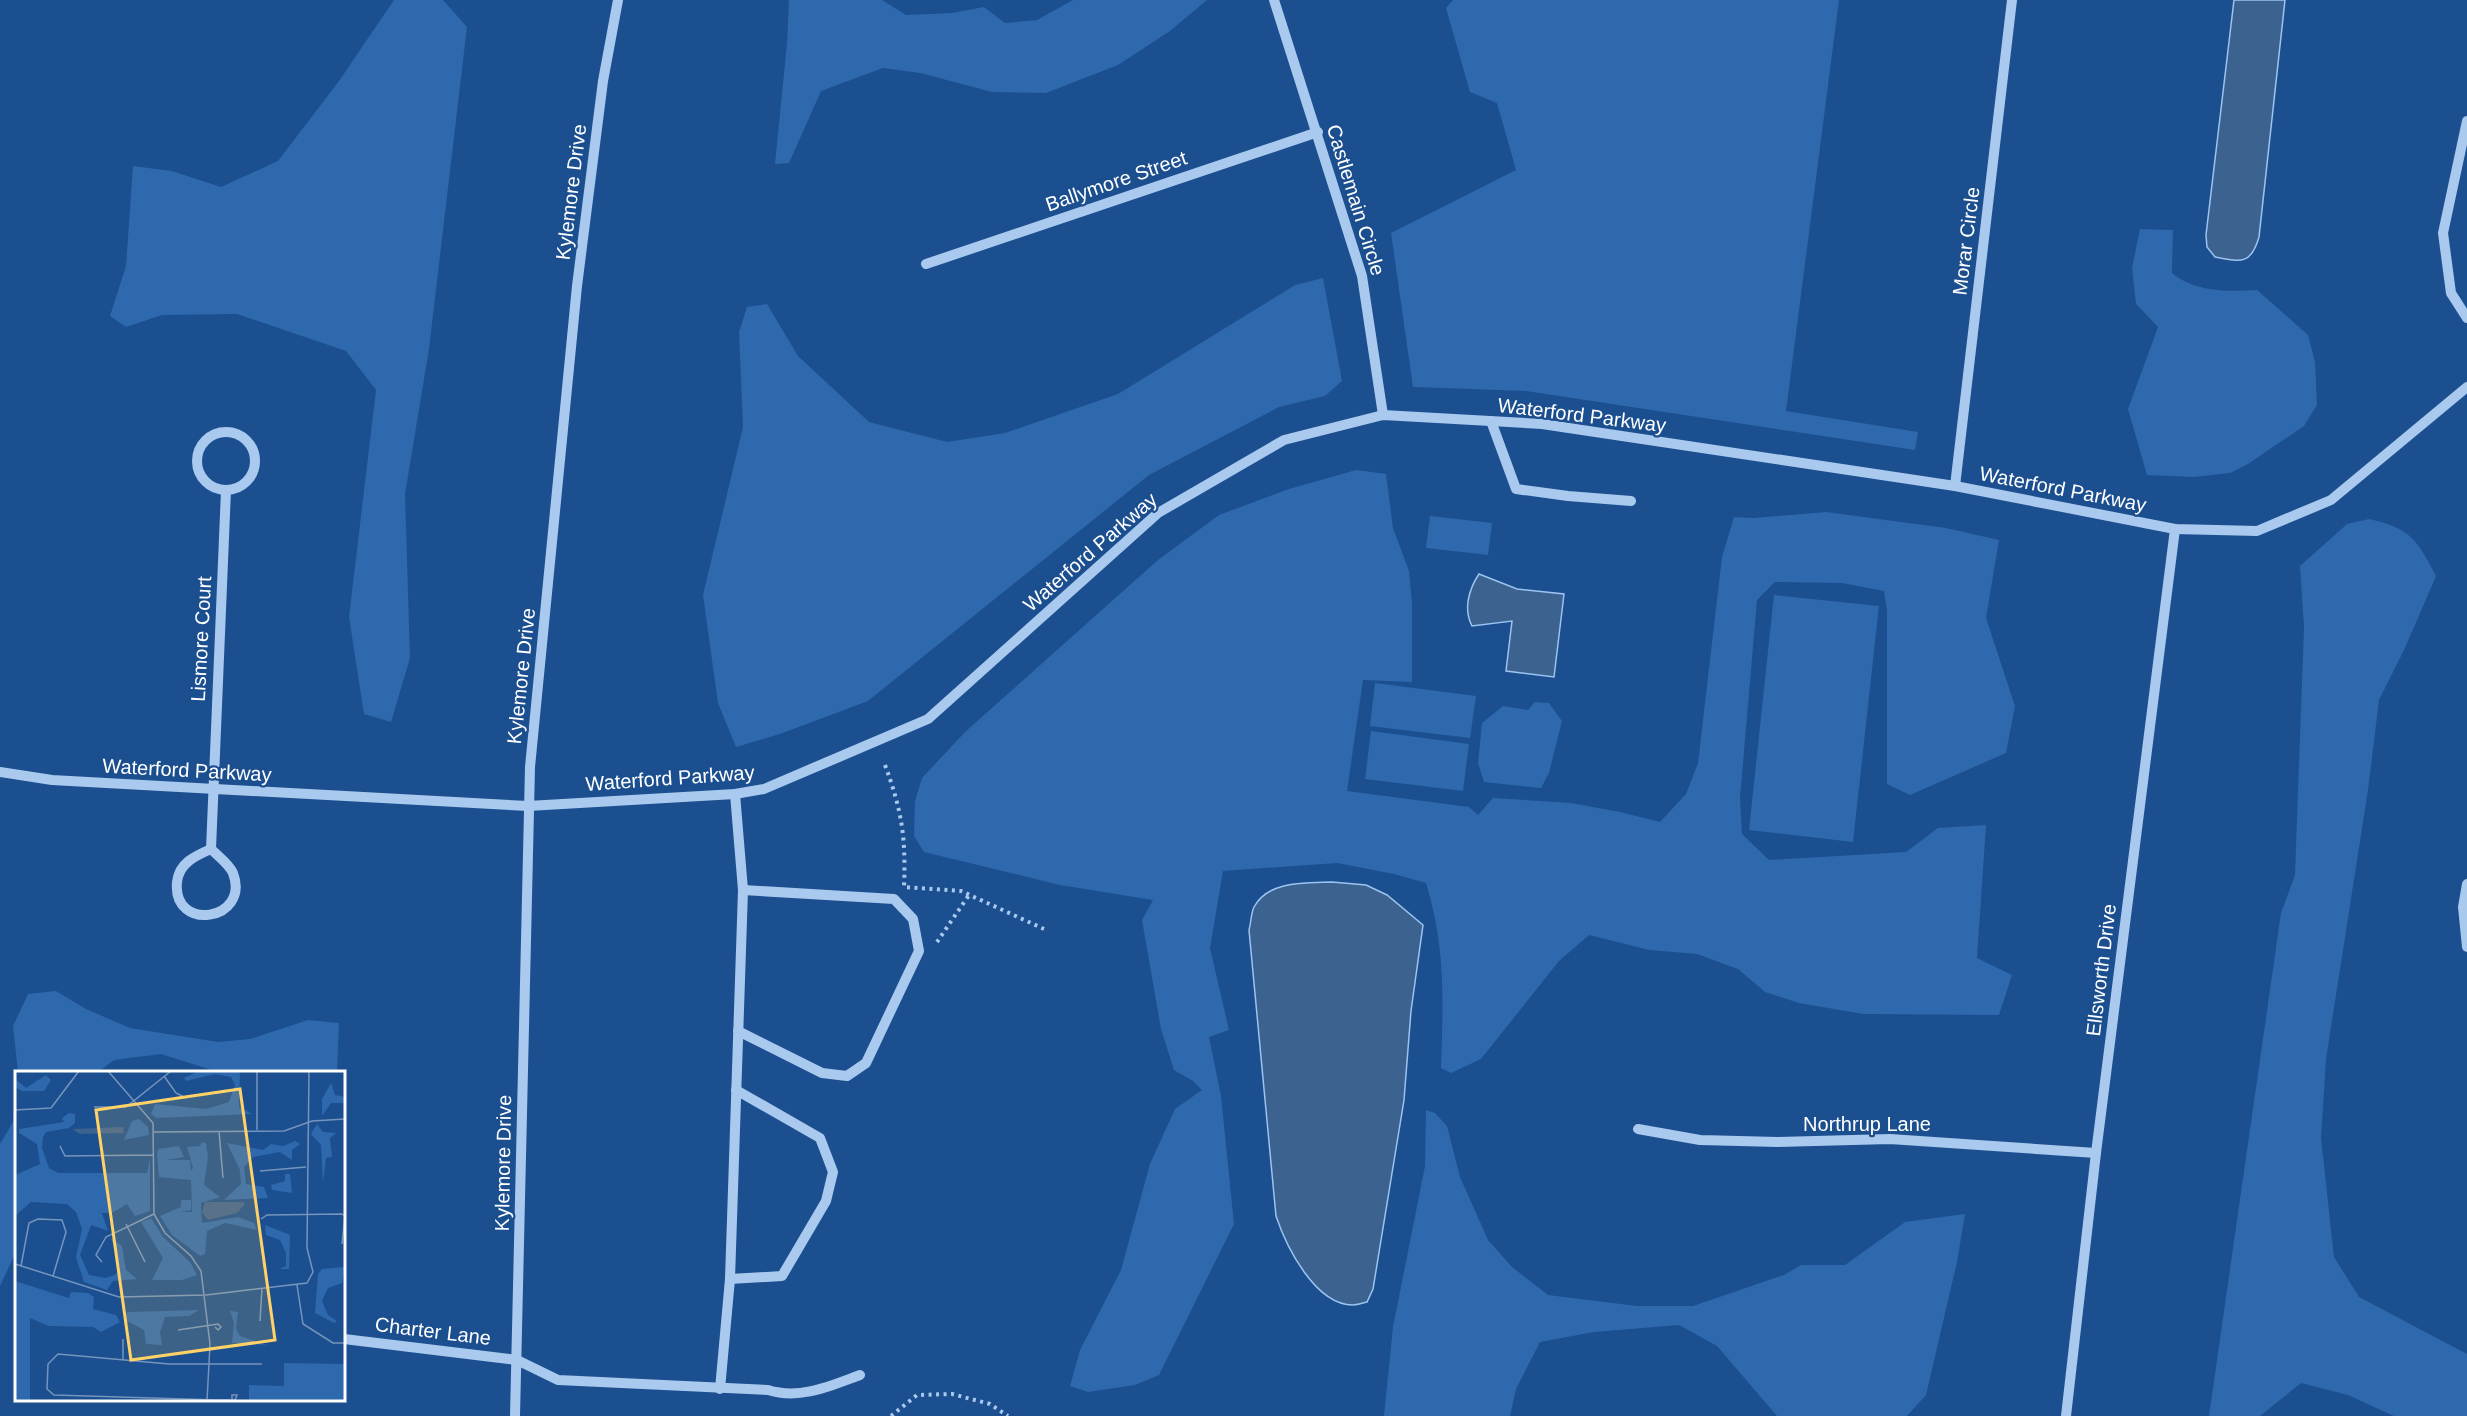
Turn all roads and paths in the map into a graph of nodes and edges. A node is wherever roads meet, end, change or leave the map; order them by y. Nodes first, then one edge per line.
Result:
1 (618, 0) edge
2 (1274, 0) edge
3 (2012, 0) edge
4 (2467, 121) edge
5 (1318, 132) junction
6 (926, 264) dead end
7 (2467, 318) edge
8 (2467, 387) edge
9 (1383, 415) junction
10 (1491, 422) junction
11 (1954, 486) junction
12 (226, 490) junction
13 (1631, 501) dead end
14 (2175, 529) junction
15 (885, 765) dead end
16 (0, 772) edge
17 (212, 789) junction
18 (735, 794) junction
19 (528, 806) junction
20 (211, 849) junction
21 (2467, 884) edge
22 (743, 890) junction
23 (969, 895) junction
24 (1044, 929) dead end
25 (937, 942) dead end
26 (2467, 947) edge
27 (738, 1031) junction
28 (736, 1090) junction
29 (1638, 1130) dead end
30 (2096, 1154) junction
31 (730, 1279) junction
32 (345, 1339) edge
33 (518, 1360) junction
34 (860, 1375) dead end
35 (720, 1389) junction
36 (515, 1416) edge
37 (891, 1416) edge
38 (1008, 1416) edge
39 (2066, 1416) edge

1 - 19 street, Kylemore Drive
2 - 5 street, Castlemain Circle
3 - 11 street, Morar Circle
4 - 7 street
5 - 6 street, Ballymore Street
5 - 9 street, Castlemain Circle
8 - 14 street, Waterford Parkway
9 - 10 street, Waterford Parkway
9 - 18 street, Waterford Parkway
10 - 11 street, Waterford Parkway
10 - 13 street
11 - 14 street, Waterford Parkway
12 - 12 street
12 - 17 street, Lismore Court
14 - 30 street, Ellsworth Drive
15 - 23 path
16 - 17 street, Waterford Parkway
17 - 19 street, Waterford Parkway
17 - 20 street, Lismore Court
18 - 19 street, Waterford Parkway
18 - 22 street
19 - 33 street, Kylemore Drive
20 - 20 street
21 - 26 street
22 - 27 street
22 - 27 street
23 - 24 path
23 - 25 path
27 - 28 street
28 - 31 street
28 - 31 street
29 - 30 street, Northrup Lane
30 - 39 street, Ellsworth Drive
31 - 35 street
32 - 33 street, Charter Lane
33 - 35 street, Charter Lane
33 - 36 street, Kylemore Drive
34 - 35 street, Charter Lane
37 - 38 path

